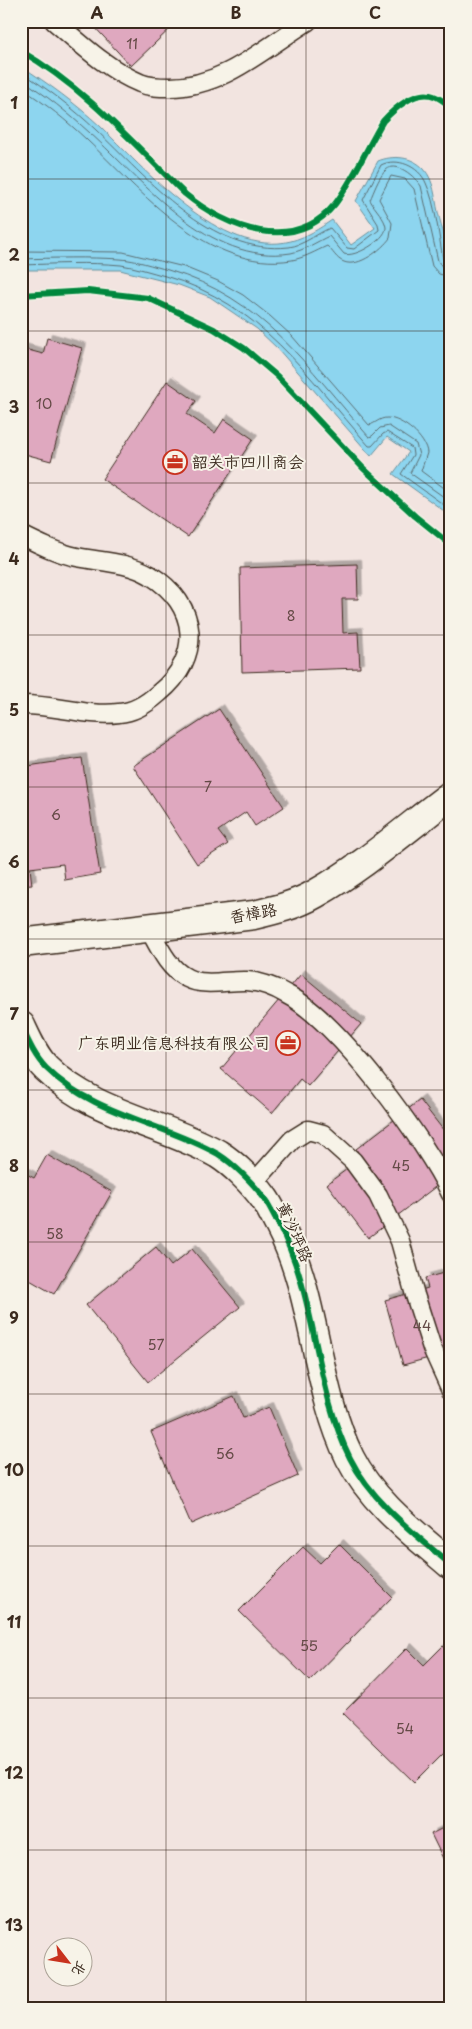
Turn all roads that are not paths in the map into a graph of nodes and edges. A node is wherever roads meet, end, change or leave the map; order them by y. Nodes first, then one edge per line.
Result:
1 (54, 21) edge
2 (308, 21) edge
3 (21, 535) edge
4 (21, 705) edge
5 (451, 795) edge
6 (148, 928) junction
7 (21, 943) edge
8 (21, 1026) edge
9 (252, 1185) junction
10 (451, 1194) edge
11 (451, 1390) edge
12 (451, 1565) edge

1 - 2 lane
3 - 4 lane
5 - 6 street, 香樟路
6 - 7 street, 香樟路
6 - 10 lane
8 - 9 street, 黄沙坪路
9 - 11 lane
9 - 12 street, 黄沙坪路

